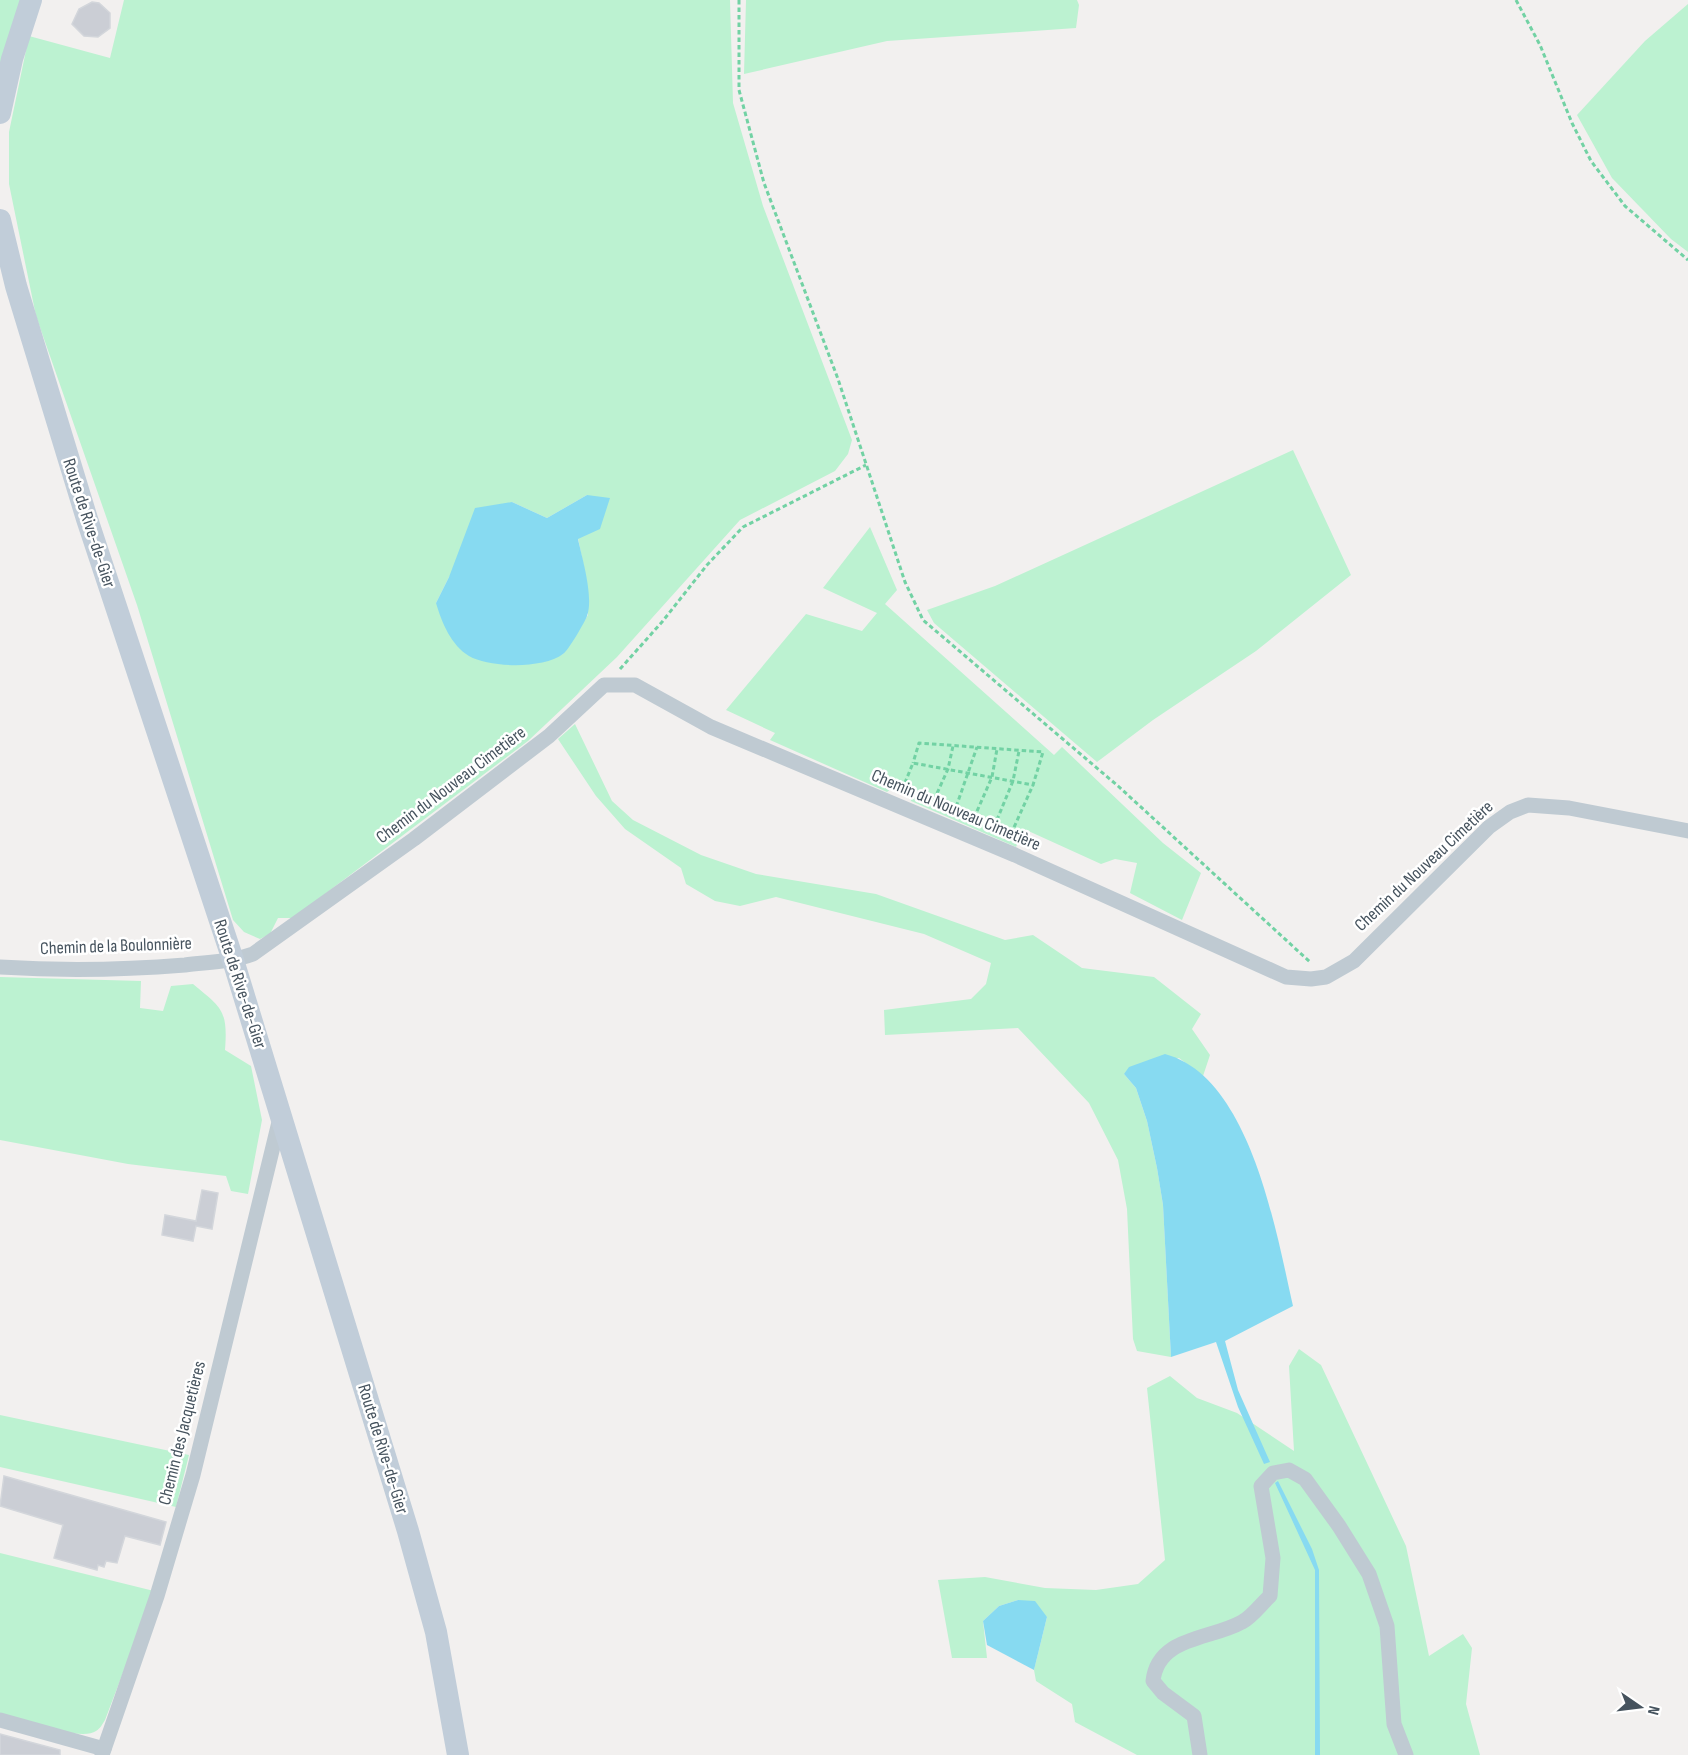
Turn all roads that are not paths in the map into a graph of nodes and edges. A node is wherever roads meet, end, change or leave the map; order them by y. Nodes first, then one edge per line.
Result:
1 (30, 0) edge
2 (0, 113) edge
3 (0, 220) edge
4 (1688, 831) edge
5 (233, 960) junction
6 (0, 967) edge
7 (281, 1115) junction
8 (0, 1720) edge
9 (103, 1752) edge
10 (458, 1755) edge
11 (1200, 1755) edge
12 (1406, 1755) edge

1 - 2 main road
3 - 5 main road, Route de Rive-de-Gier
4 - 5 street, Chemin du Nouveau Cimetière
5 - 6 street, Chemin de la Boulonnière
5 - 7 main road, Route de Rive-de-Gier
7 - 9 street, Chemin des Jacquetières
7 - 10 main road, Route de Rive-de-Gier
8 - 9 street
11 - 12 street

